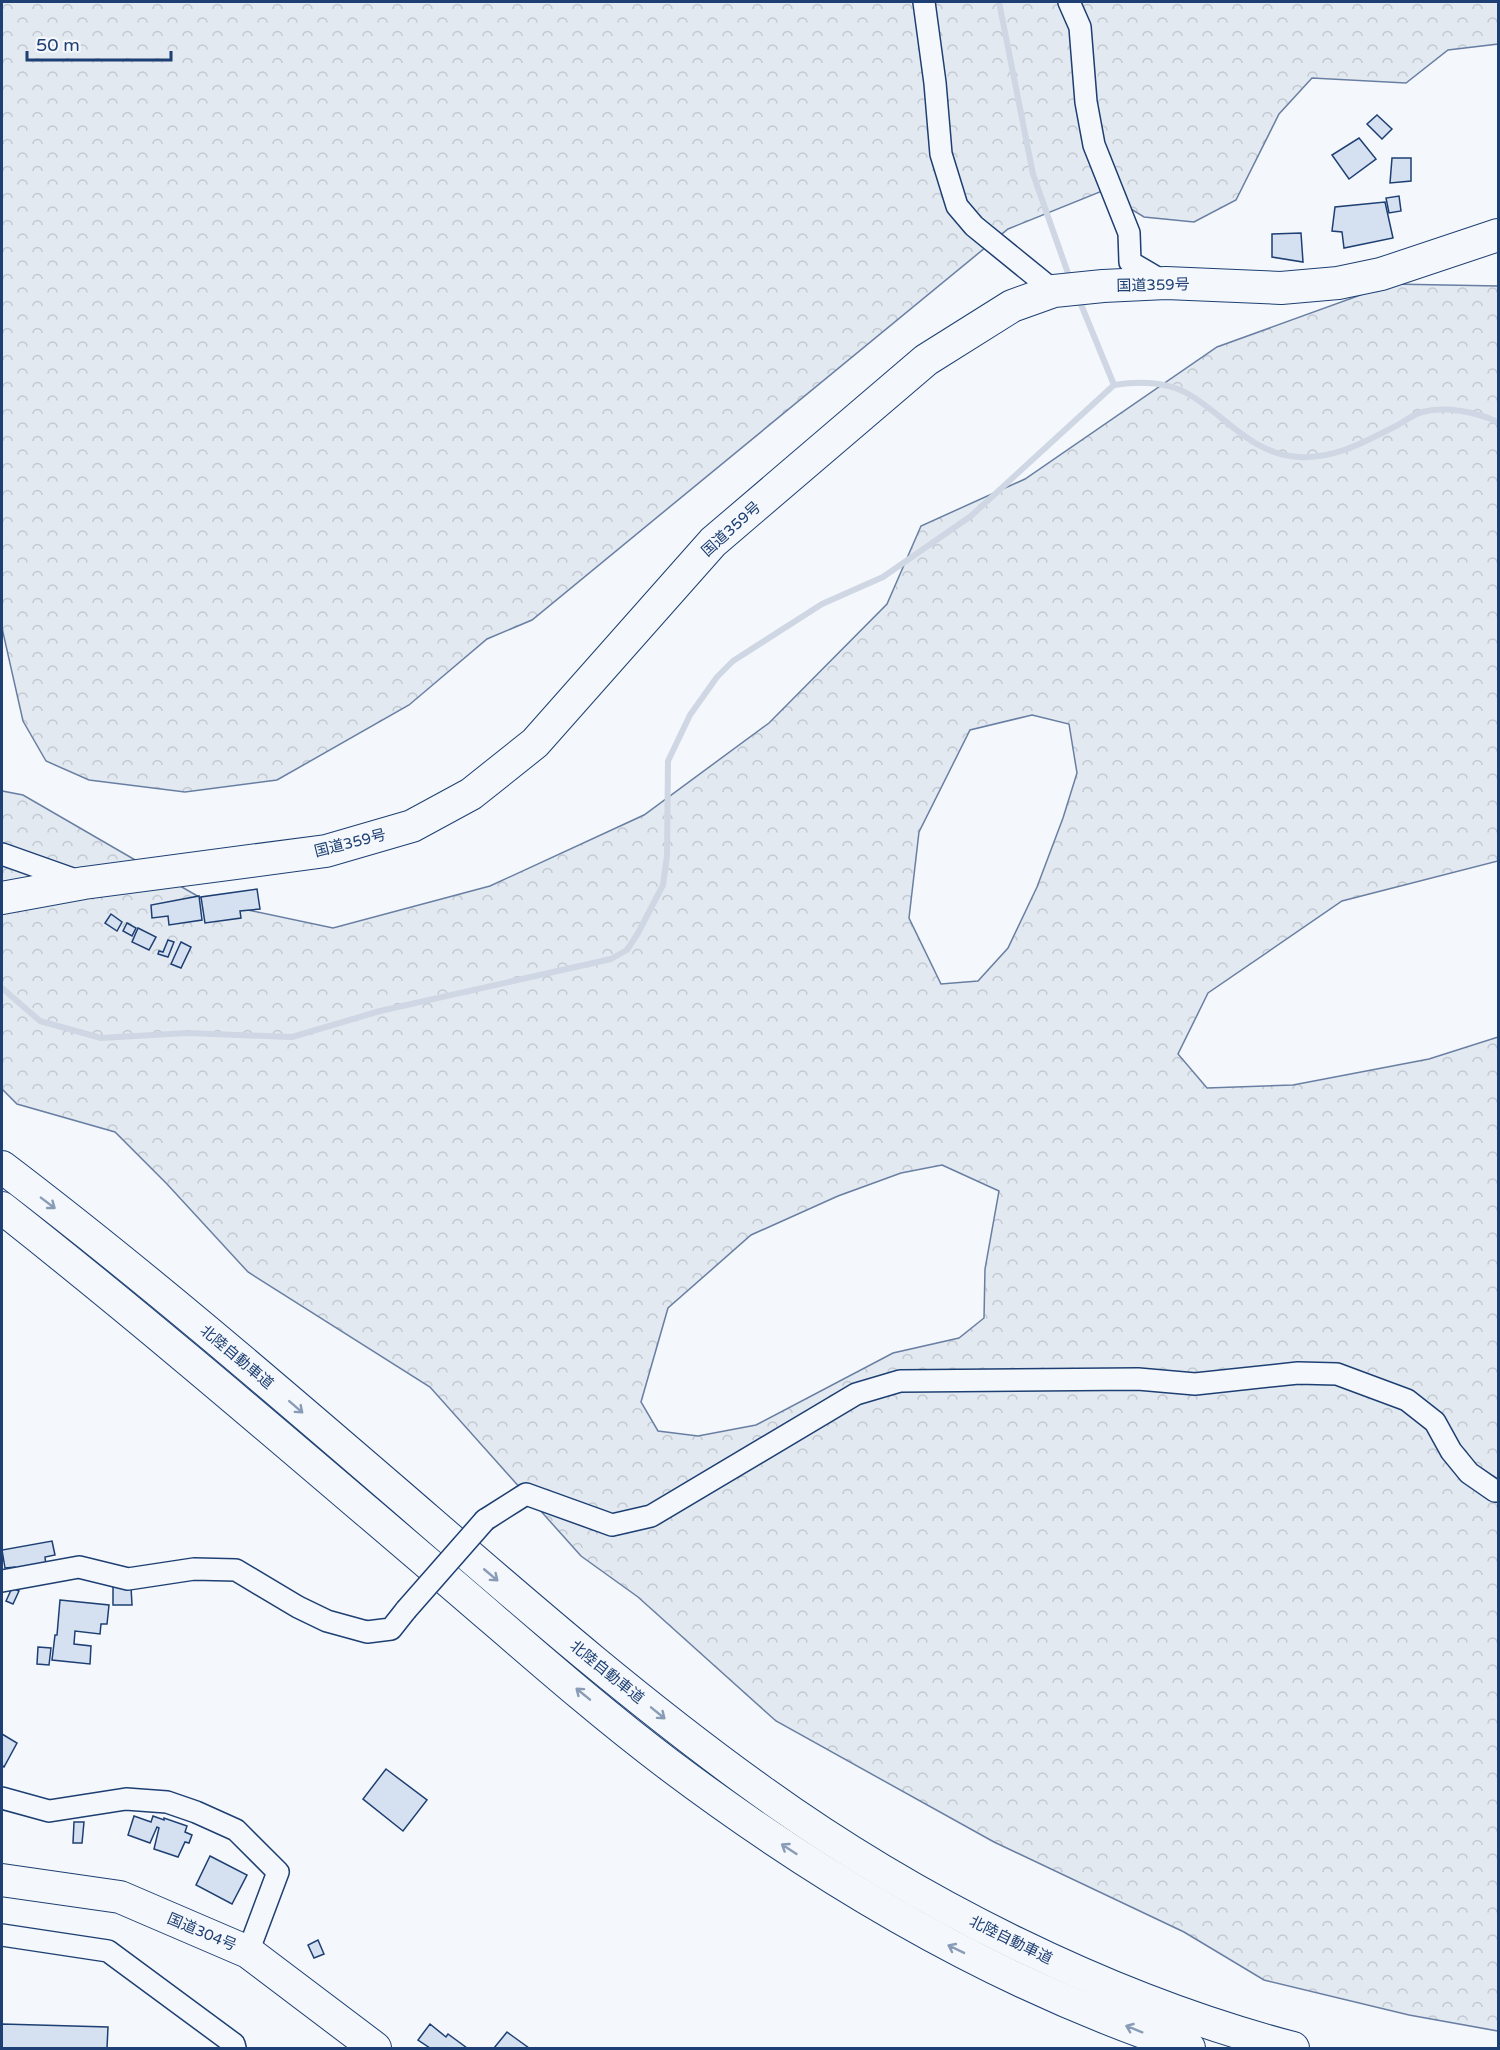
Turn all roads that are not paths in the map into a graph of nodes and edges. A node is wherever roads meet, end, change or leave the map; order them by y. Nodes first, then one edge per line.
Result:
1 (924, 2) edge
2 (1069, 2) edge
3 (1498, 235) edge
4 (1166, 283) junction
5 (1054, 291) junction
6 (2, 854) edge
7 (84, 883) junction
8 (2, 898) edge
9 (2, 1167) edge
10 (2, 1208) edge
11 (1498, 1491) edge
12 (2, 1581) edge
13 (2, 1797) edge
14 (2, 1880) edge
15 (2, 1935) edge
16 (248, 1952) junction
17 (235, 2049) edge
18 (375, 2049) edge
19 (1189, 2049) edge
20 (1293, 2049) edge

1 - 5 street
2 - 4 street
3 - 4 highway, 国道359号
4 - 5 highway, 国道359号
5 - 7 highway, 国道359号
6 - 7 street
7 - 8 highway, 国道359号
9 -> 20 highway, 北陸自動車道
19 -> 10 highway
11 - 12 street, bridge
13 - 16 street
14 - 16 highway, 国道304号
15 - 17 street
16 - 18 highway, 国道304号

